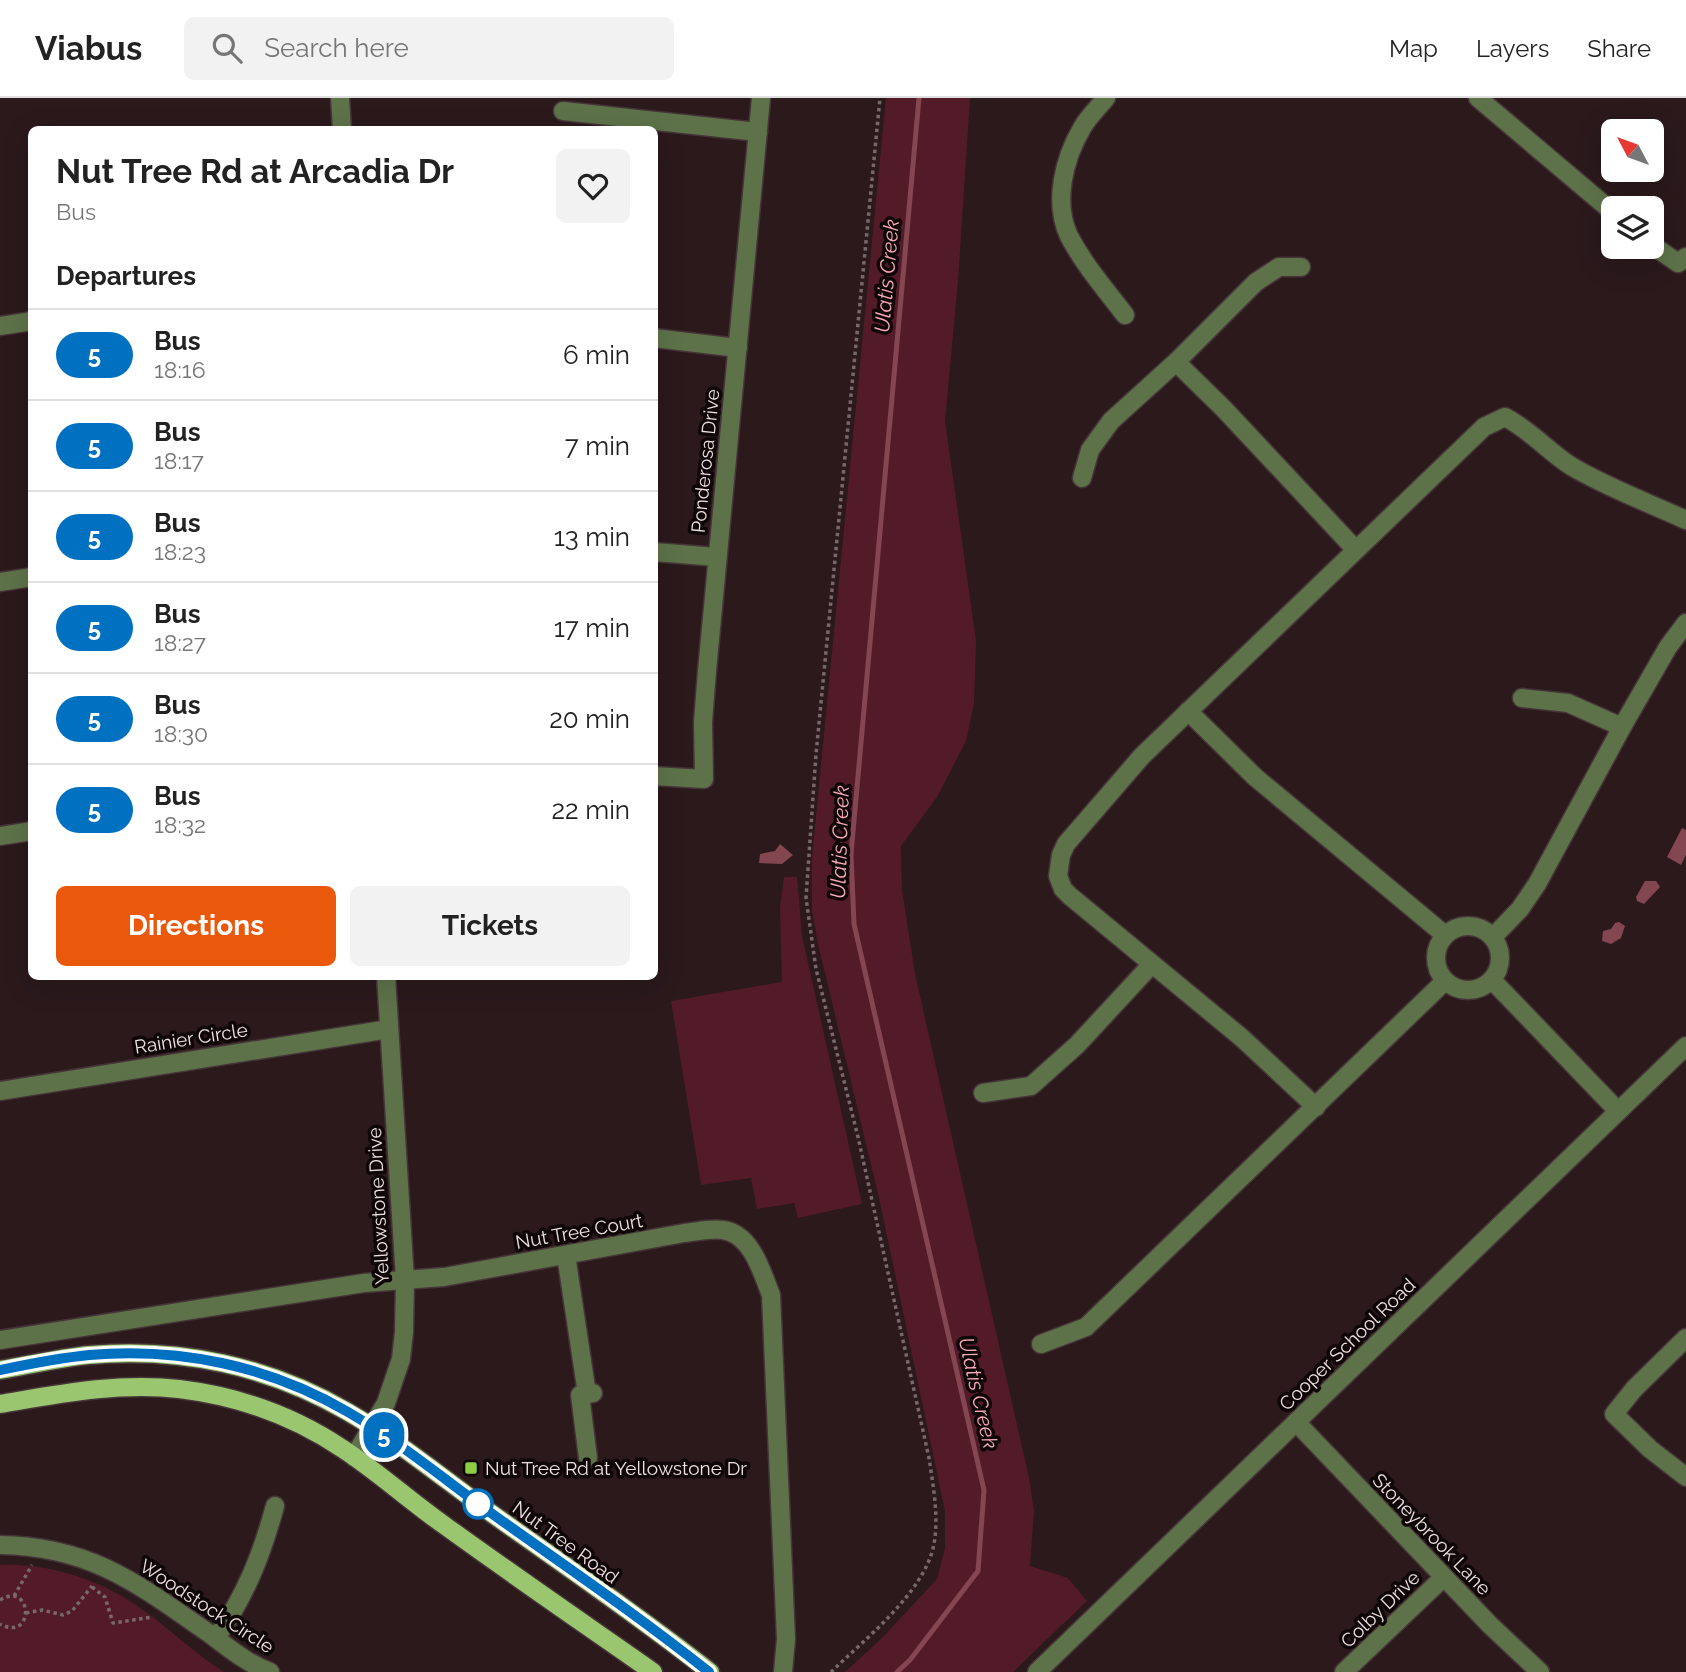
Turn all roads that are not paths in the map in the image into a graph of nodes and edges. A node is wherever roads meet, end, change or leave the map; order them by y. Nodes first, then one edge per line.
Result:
1 (340, 98) edge
2 (761, 98) edge
3 (1105, 98) edge
4 (1478, 98) edge
5 (563, 111) dead end
6 (342, 126) edge
7 (758, 132) junction
8 (1601, 202) edge
9 (1664, 254) edge
10 (1686, 257) edge
11 (1301, 267) dead end
12 (1125, 315) dead end
13 (28, 322) edge
14 (0, 326) edge
15 (658, 338) edge
16 (738, 348) junction
17 (1176, 362) junction
18 (1082, 478) dead end
19 (1686, 520) edge
20 (1356, 551) junction
21 (658, 552) edge
22 (717, 557) junction
23 (28, 578) edge
24 (0, 582) edge
25 (1686, 624) edge
26 (1522, 698) dead end
27 (1188, 711) junction
28 (1622, 727) junction
29 (658, 776) edge
30 (28, 832) edge
31 (0, 836) edge
32 (1445, 935) junction
33 (1493, 937) junction
34 (1152, 964) junction
35 (386, 980) edge
36 (1492, 980) junction
37 (1445, 981) junction
38 (389, 1029) junction
39 (1686, 1046) edge
40 (0, 1091) edge
41 (983, 1093) dead end
42 (1316, 1107) junction
43 (1618, 1111) junction
44 (566, 1255) junction
45 (405, 1280) junction
46 (1686, 1338) edge
47 (0, 1340) edge
48 (1041, 1344) dead end
49 (0, 1370) edge
50 (0, 1404) edge
51 (1296, 1422) junction
52 (373, 1427) junction
53 (354, 1457) junction
54 (589, 1458) dead end
55 (1686, 1477) edge
56 (275, 1506) dead end
57 (0, 1545) edge
58 (1444, 1577) junction
59 (216, 1638) junction
60 (270, 1672) edge
61 (653, 1672) edge
62 (710, 1672) edge
63 (783, 1672) edge
64 (1037, 1672) edge
65 (1344, 1672) edge
66 (1540, 1672) edge

1 - 6 street
2 - 7 street, Ponderosa Drive
3 - 12 street
4 - 8 street
5 - 7 street
7 - 16 street, Ponderosa Drive
9 - 10 street
11 - 17 street
13 - 14 street
15 - 16 street
16 - 22 street, Ponderosa Drive
17 - 18 street
17 - 20 street
19 - 20 street
20 - 27 street
21 - 22 street
22 - 29 street, Ponderosa Drive
23 - 24 street
25 - 28 street
26 - 28 street
27 - 32 street
27 - 34 street
28 - 33 street
30 - 31 street
32 - 33 street
32 - 37 street
33 - 36 street
34 - 41 street
34 - 42 street
35 - 38 street, Yellowstone Drive
36 - 37 street
36 - 43 street
37 - 42 street
38 - 40 street, Rainier Circle
38 - 45 street, Yellowstone Drive
39 - 43 street, Cooper School Road
42 - 48 street
43 - 51 street, Cooper School Road
44 - 45 street, Nut Tree Court
44 - 54 street
44 - 63 street, Nut Tree Court
45 - 47 street
45 - 52 street, Yellowstone Drive
46 - 55 street
49 - 52 main road, Nut Tree Road
50 - 53 main road
51 - 58 street, Stoneybrook Lane
51 - 64 street, Cooper School Road
52 - 53 street, Yellowstone Drive
52 - 62 main road, Nut Tree Road
53 - 61 main road
56 - 59 street
57 - 59 street, Woodstock Circle
58 - 65 street, Colby Drive
58 - 66 street, Stoneybrook Lane
59 - 60 street, Woodstock Circle

